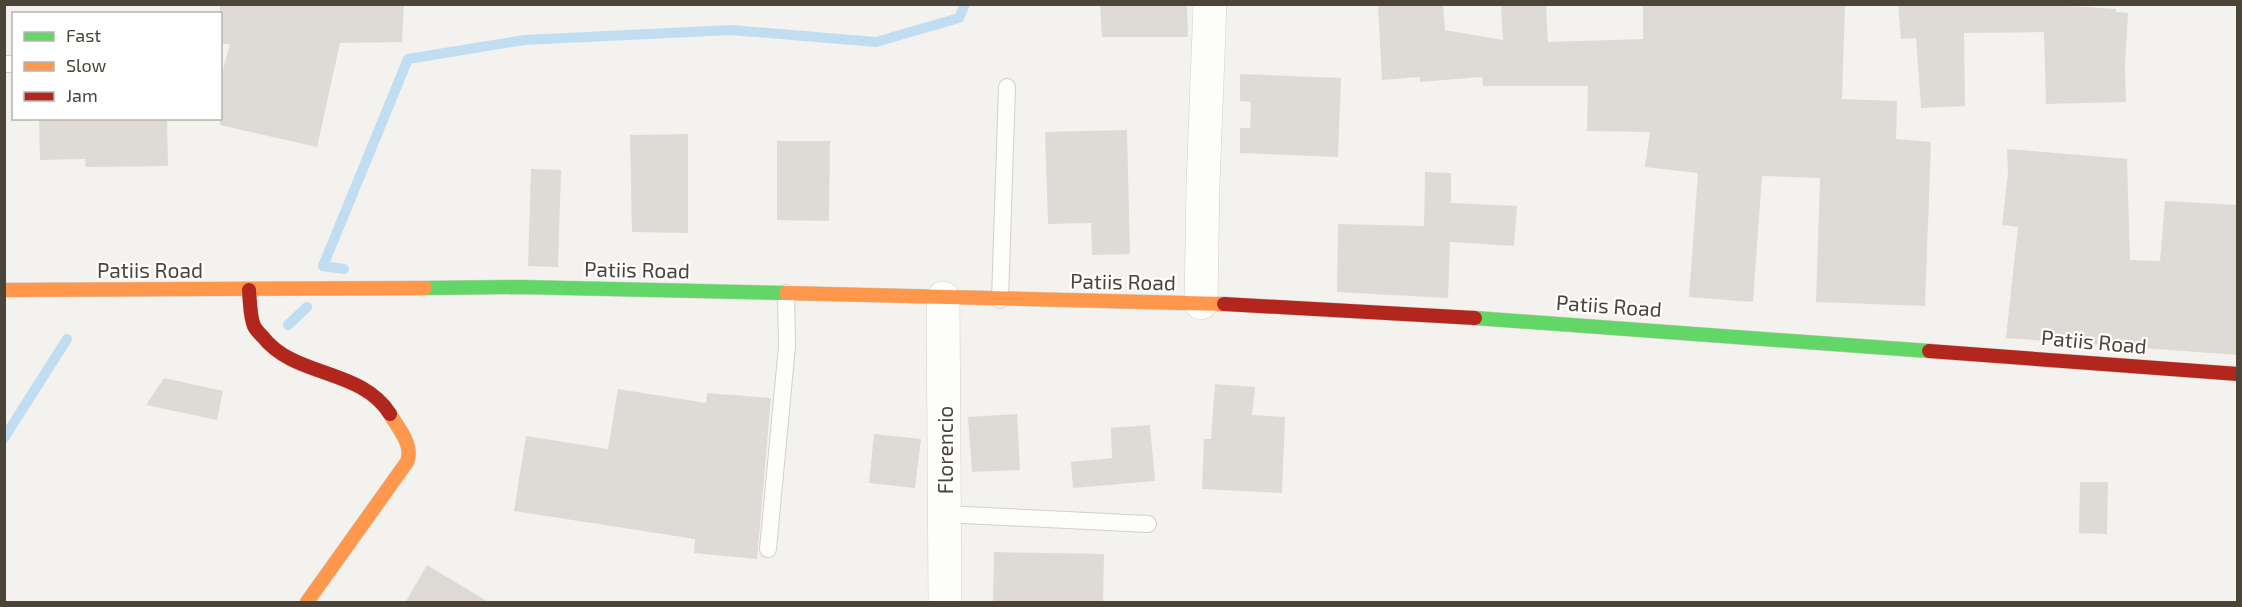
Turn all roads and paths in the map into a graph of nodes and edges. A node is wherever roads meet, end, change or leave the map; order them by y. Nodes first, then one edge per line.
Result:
1 (1210, 4) edge
2 (1007, 87) dead end
3 (4, 290) edge
4 (249, 290) junction
5 (786, 293) junction
6 (943, 298) junction
7 (1000, 300) junction
8 (1201, 303) junction
9 (2238, 374) edge
10 (944, 514) junction
11 (1148, 524) dead end
12 (768, 549) dead end
13 (307, 603) edge
14 (945, 603) edge

1 - 8 street
2 - 7 lane
3 - 4 street, Patiis Road
4 - 5 street, Patiis Road
4 - 13 street
5 - 6 street, Patiis Road
5 - 12 lane
6 - 7 street, Patiis Road
6 - 10 street, Florencio
7 - 8 street, Patiis Road
8 - 9 street, Patiis Road
10 - 11 lane
10 - 14 street, Florencio

